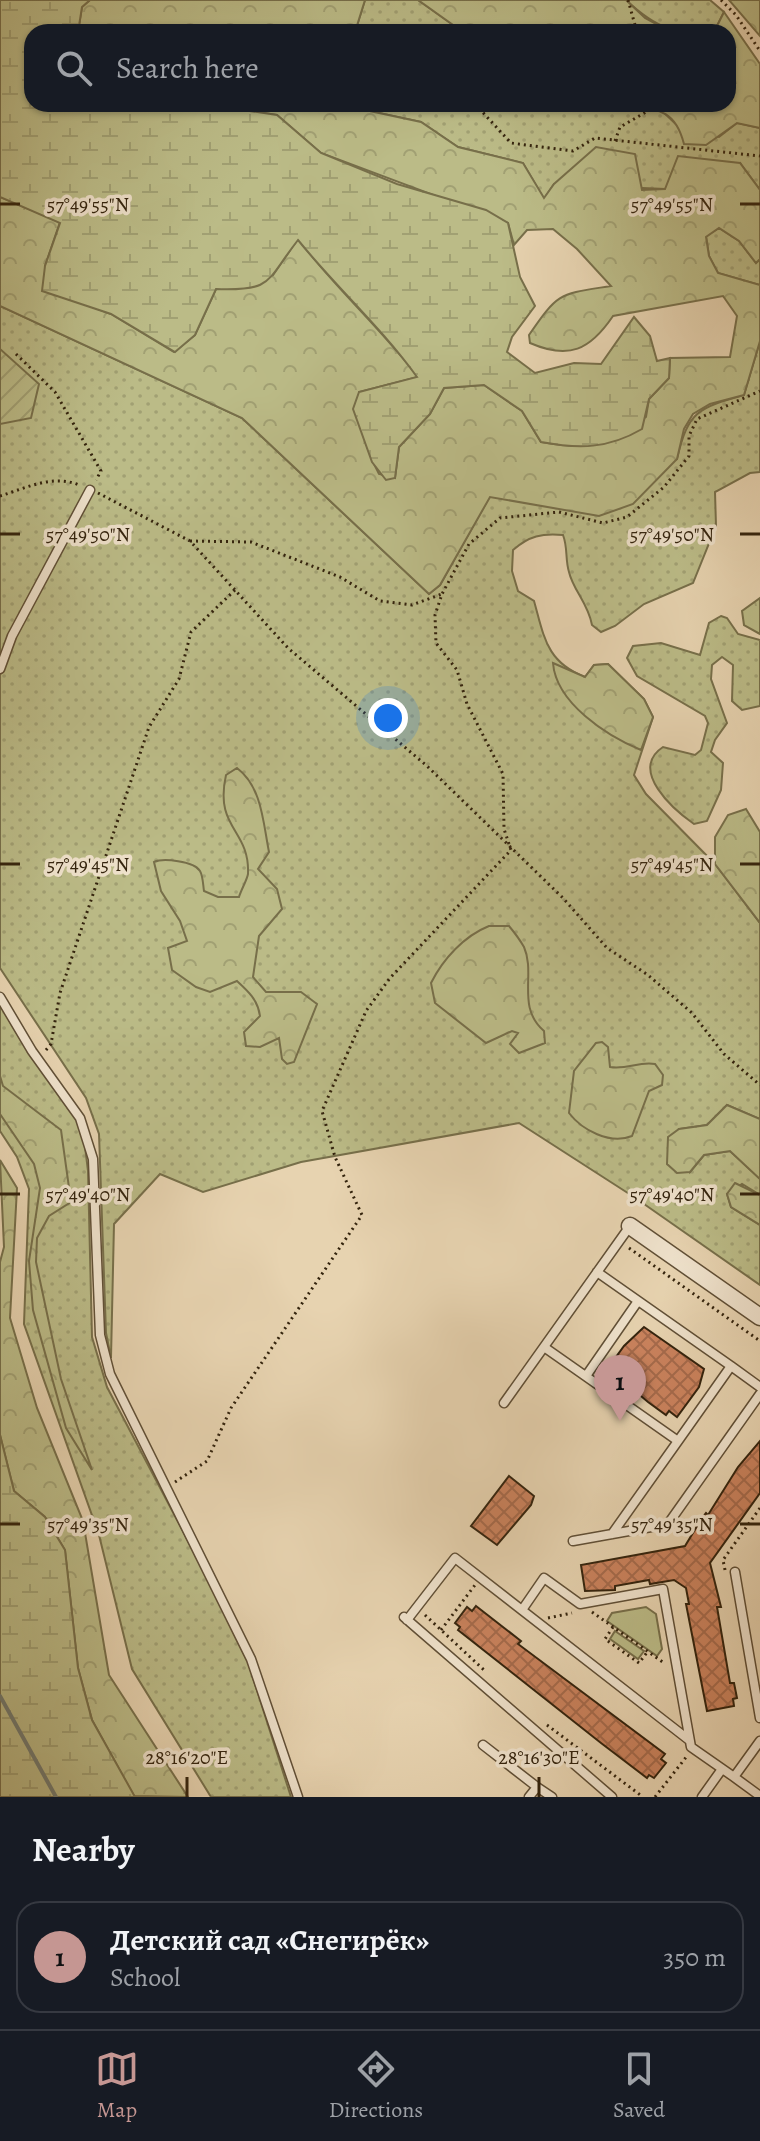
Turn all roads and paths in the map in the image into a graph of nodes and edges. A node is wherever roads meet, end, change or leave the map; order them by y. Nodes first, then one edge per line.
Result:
1 (628, 0) edge
2 (721, 0) edge
3 (635, 24) edge
4 (760, 51) edge
5 (482, 112) edge
6 (646, 112) edge
7 (615, 141) junction
8 (760, 156) edge
9 (16, 354) dead end
10 (760, 391) edge
11 (90, 490) junction
12 (0, 496) edge
13 (190, 541) junction
14 (235, 590) junction
15 (442, 594) junction
16 (0, 669) edge
17 (511, 850) junction
18 (0, 997) edge
19 (32, 1051) junction
20 (760, 1085) edge
21 (630, 1226) joint
22 (619, 1241) junction
23 (597, 1272) junction
24 (638, 1301) junction
25 (760, 1317) edge
26 (760, 1341) edge
27 (544, 1347) junction
28 (731, 1366) junction
29 (586, 1376) junction
30 (760, 1387) edge
31 (760, 1394) edge
32 (504, 1403) dead end
33 (678, 1441) junction
34 (165, 1488) junction
35 (760, 1508) edge
36 (612, 1534) junction
37 (573, 1541) dead end
38 (723, 1560) dead end
39 (735, 1572) dead end
40 (481, 1578) junction
41 (580, 1604) junction
42 (417, 1607) junction
43 (522, 1610) junction
44 (613, 1627) junction
45 (441, 1630) junction
46 (648, 1651) junction
47 (677, 1672) junction
48 (493, 1678) dead end
49 (537, 1717) dead end
50 (760, 1718) edge
51 (760, 1741) edge
52 (691, 1744) junction
53 (483, 1745) dead end
54 (722, 1769) junction
55 (734, 1777) junction
56 (537, 1787) junction
57 (760, 1796) edge
58 (298, 1797) edge
59 (529, 1797) edge
60 (552, 1797) edge
61 (612, 1797) edge
62 (643, 1797) edge
63 (655, 1797) edge
64 (702, 1797) edge

1 - 3 path
2 - 4 path
5 - 7 path
6 - 7 path
7 - 8 path
9 - 11 path
10 - 15 path
11 - 12 path
11 - 13 path
11 - 16 lane
13 - 14 path
13 - 15 path
14 - 17 path
14 - 19 path
15 - 17 path
17 - 20 path
17 - 34 path
18 - 19 lane
19 - 34 lane
21 - 22 lane
21 - 25 street
22 - 23 lane
22 - 26 path
23 - 24 lane
23 - 27 lane
24 - 28 lane
24 - 29 lane
27 - 29 lane
27 - 32 lane
28 - 30 lane
28 - 33 lane
29 - 33 lane
31 - 36 lane
33 - 36 lane
34 - 58 lane
35 - 38 path
36 - 37 lane
39 - 50 lane
40 - 42 lane
40 - 43 lane
40 - 45 path
41 - 43 lane
41 - 44 path
41 - 47 lane
42 - 45 path
42 - 61 lane
43 - 52 lane
44 - 46 path
44 - 46 path
45 - 48 path
46 - 47 path
47 - 52 lane
49 - 62 path
51 - 55 lane
52 - 54 lane
52 - 63 path
53 - 56 lane
54 - 55 lane
54 - 64 lane
55 - 57 lane
56 - 59 lane
56 - 60 lane

